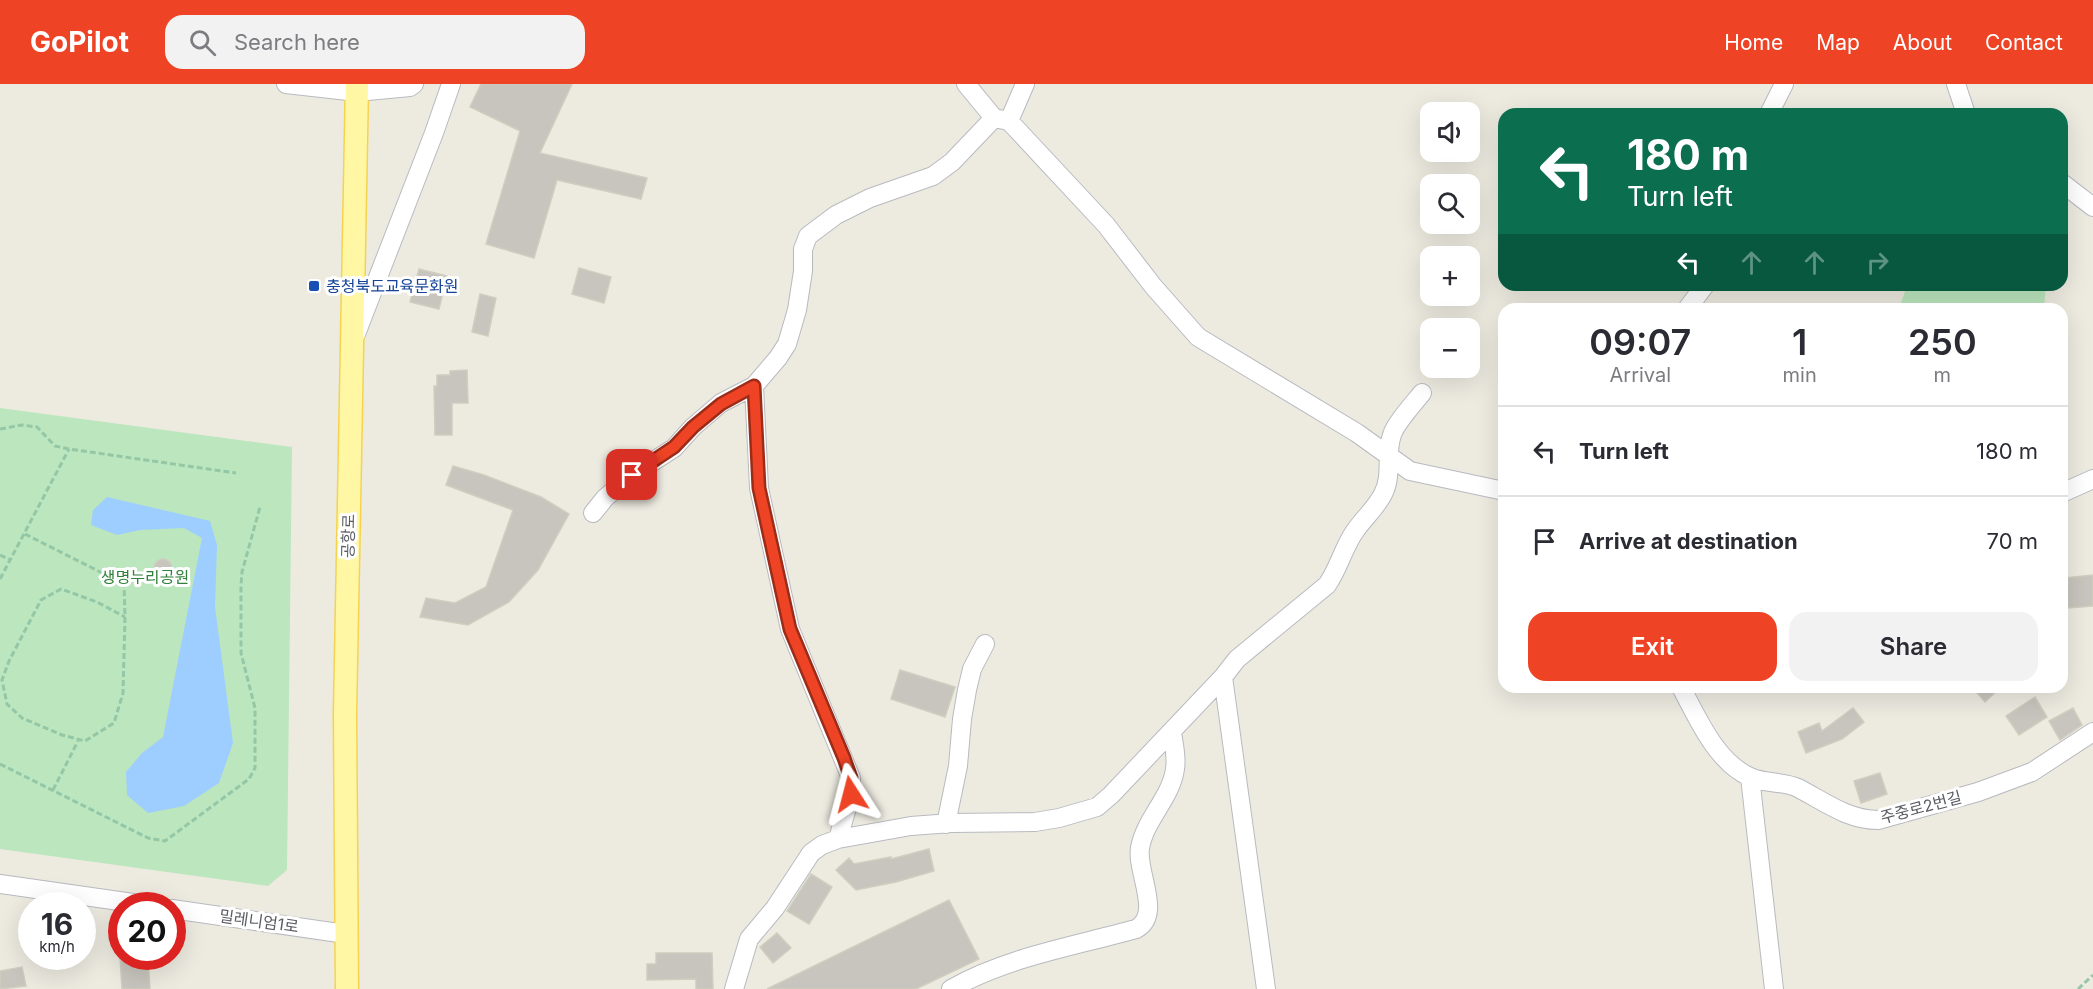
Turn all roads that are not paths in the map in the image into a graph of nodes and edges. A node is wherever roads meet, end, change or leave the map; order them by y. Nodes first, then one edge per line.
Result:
1 (286, 84) edge
2 (414, 84) edge
3 (451, 84) edge
4 (966, 84) edge
5 (1784, 84) edge
6 (1956, 84) edge
7 (1022, 86) edge
8 (357, 88) edge
9 (1772, 108) edge
10 (1964, 108) edge
11 (1001, 119) junction
12 (2068, 188) edge
13 (2093, 207) edge
14 (353, 341) junction
15 (754, 386) junction
16 (1422, 393) dead end
17 (1387, 456) junction
18 (2093, 479) edge
19 (1498, 490) edge
20 (2068, 490) edge
21 (593, 513) dead end
22 (985, 644) dead end
23 (1223, 677) junction
24 (1684, 693) edge
25 (2093, 732) edge
26 (1172, 733) junction
27 (1750, 777) junction
28 (946, 824) junction
29 (838, 839) junction
30 (0, 884) edge
31 (108, 899) edge
32 (186, 911) edge
33 (345, 934) junction
34 (347, 989) edge
35 (734, 989) edge
36 (951, 989) edge
37 (1266, 989) edge
38 (1774, 989) edge

1 - 8 street
2 - 8 street
3 - 14 street
4 - 11 street
5 - 9 street
6 - 10 street
7 - 11 street
8 - 14 main road, 공항로
11 - 15 street
11 - 17 street
12 - 13 street
14 - 33 main road, 공항로
15 - 21 street
15 - 29 street
16 - 17 street
17 - 19 street
17 - 23 street
18 - 20 street
22 - 28 street
23 - 26 street
23 - 37 street
24 - 27 street, 주중로2번길
25 - 27 street, 주중로2번길
26 - 28 street
26 - 36 street
27 - 38 street
28 - 29 street
29 - 35 street
30 - 31 street
32 - 33 street, 밀레니엄1로
33 - 34 main road, 공항로

